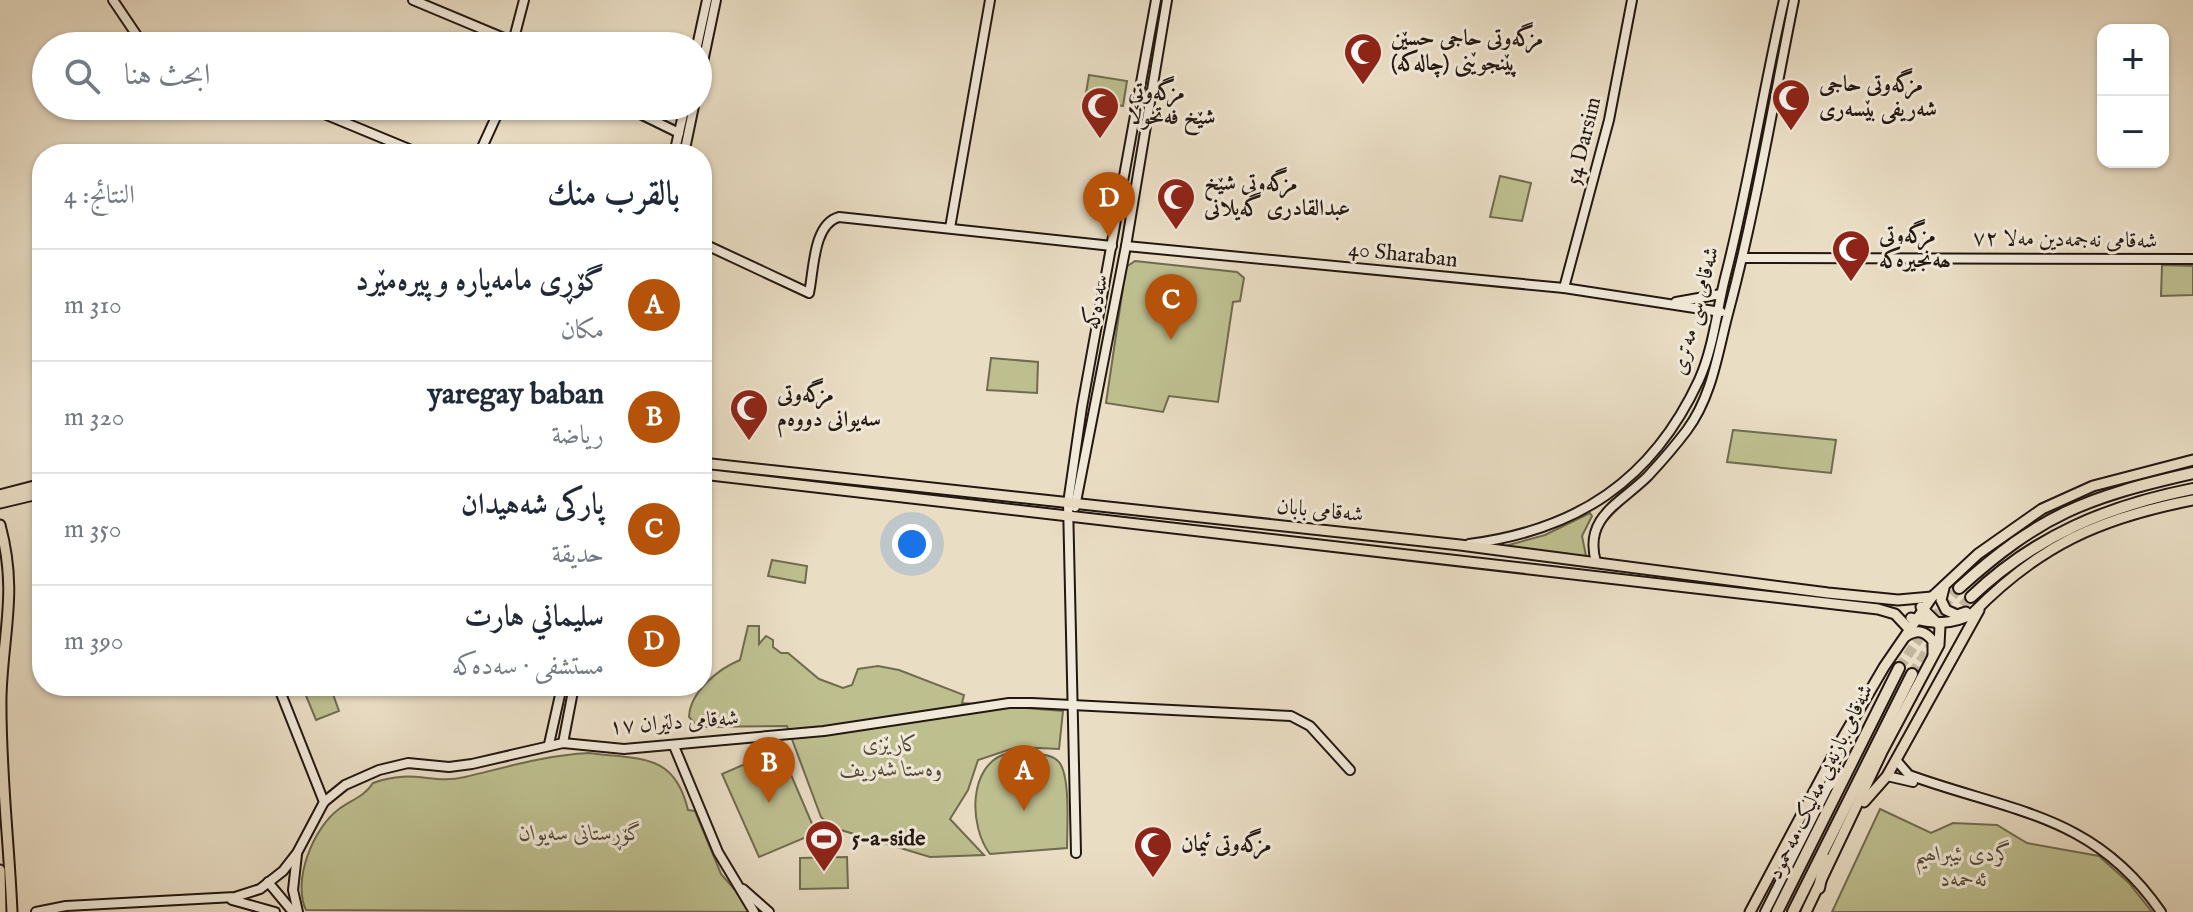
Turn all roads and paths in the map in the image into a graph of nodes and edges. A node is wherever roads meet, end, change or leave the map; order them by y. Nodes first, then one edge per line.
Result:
1 (113, 0) edge
2 (413, 0) edge
3 (524, 0) edge
4 (707, 0) edge
5 (716, 0) edge
6 (990, 0) edge
7 (1156, 0) edge
8 (1167, 0) edge
9 (1632, 0) edge
10 (1784, 0) edge
11 (1794, 0) edge
12 (1153, 18) junction
13 (1164, 20) junction
14 (135, 32) edge
15 (487, 32) edge
16 (516, 32) edge
17 (700, 32) edge
18 (709, 32) edge
19 (1150, 35) junction
20 (1161, 36) junction
21 (339, 120) edge
22 (495, 120) edge
23 (653, 120) edge
24 (682, 120) edge
25 (691, 120) edge
26 (679, 133) junction
27 (397, 144) edge
28 (484, 144) edge
29 (676, 144) edge
30 (686, 144) edge
31 (950, 228) junction
32 (1112, 246) junction
33 (1126, 246) junction
34 (712, 248) edge
35 (1744, 258) junction
36 (2193, 259) edge
37 (1564, 288) junction
38 (1721, 294) junction
39 (1676, 302) junction
40 (1716, 311) junction
41 (1728, 313) junction
42 (1093, 350) junction
43 (1106, 352) junction
44 (2193, 460) edge
45 (712, 464) edge
46 (1640, 467) junction
47 (2193, 473) edge
48 (712, 475) edge
49 (1647, 477) junction
50 (32, 487) edge
51 (2193, 489) edge
52 (0, 495) edge
53 (32, 495) edge
54 (2193, 500) edge
55 (0, 503) edge
56 (1071, 511) junction
57 (0, 525) edge
58 (1309, 528) junction
59 (1336, 531) junction
60 (2039, 542) junction
61 (1306, 544) junction
62 (2057, 544) junction
63 (1460, 545) junction
64 (1336, 548) junction
65 (1596, 562) junction
66 (1687, 573) junction
67 (1706, 575) junction
68 (1948, 581) junction
69 (1685, 586) junction
70 (1703, 588) junction
71 (1959, 588) tunnel mouth
72 (5, 595) edge
73 (1932, 597) junction
74 (1971, 597) tunnel mouth
75 (1898, 600) junction
76 (1983, 603) junction
77 (1924, 608) junction
78 (1888, 611) junction
79 (1916, 619) junction
80 (1938, 623) junction
81 (1907, 633) junction
82 (1932, 658) junction
83 (1899, 668) tunnel mouth
84 (1912, 674) tunnel mouth
85 (1, 686) edge
86 (282, 696) edge
87 (560, 696) edge
88 (572, 696) edge
89 (1072, 705) junction
90 (1842, 739) junction
91 (563, 743) junction
92 (549, 744) junction
93 (674, 746) junction
94 (2, 759) edge
95 (1896, 760) junction
96 (1350, 770) dead end
97 (1849, 770) junction
98 (1887, 776) junction
99 (1828, 787) junction
100 (324, 802) junction
101 (1860, 805) junction
102 (1827, 847) junction
103 (297, 853) junction
104 (1076, 853) dead end
105 (0, 870) edge
106 (268, 882) junction
107 (737, 885) junction
108 (1819, 888) junction
109 (224, 898) junction
110 (1, 912) edge
111 (12, 912) edge
112 (36, 912) edge
113 (275, 912) edge
114 (295, 912) edge
115 (754, 912) edge
116 (769, 912) edge
117 (1750, 912) edge
118 (1765, 912) edge
119 (1777, 912) edge
120 (1793, 912) edge
121 (1806, 912) edge
122 (2154, 912) edge
123 (2161, 912) edge

1 - 14 main road
2 - 15 main road
3 - 16 main road
4 - 17 main road
5 - 18 main road
6 - 31 main road
7 - 12 main road, سەدەکە
8 - 13 main road, سەدەکە
9 - 37 main road, 54 Darsim
10 - 38 main road, شەقامی سی مەتری
11 - 35 main road, شەقامی سی مەتری
12 - 13 main road
12 - 19 main road, سەدەکە
13 - 20 main road, سەدەکە
19 - 20 main road
19 - 32 main road, سەدەکە
20 - 33 main road, سەدەکە
21 - 27 main road
22 - 28 main road
23 - 26 main road
24 - 26 main road
25 - 30 main road
26 - 29 main road
31 - 32 main road
31 - 34 main road
32 - 42 main road, سەدەکە
33 - 37 main road, 40 Sharaban
33 - 43 main road, سەدەکە
35 - 36 main road, شەقامی نەجمەدین مەلا ٧٢
35 - 41 main road, شەقامی سی مەتری
37 - 39 main road, 40 Sharaban
38 - 39 main road, 40 Sharaban
38 - 40 main road, شەقامی سی مەتری
39 - 40 main road, 40 Sharaban
40 - 41 main road, 40 Sharaban
40 - 46 main road, شەقامی سی مەتری
41 - 49 main road, شەقامی سی مەتری
42 - 43 main road
42 - 56 main road, سەدەکە
43 - 56 main road, سەدەکە
44 - 68 main road
45 - 56 main road, شەقامی بابان
46 - 49 main road
46 - 63 main road, شەقامی سی مەتری
47 - 71 highway
48 - 56 main road
49 - 65 main road, شەقامی سی مەتری
50 - 52 main road
51 - 60 highway
53 - 55 main road
54 - 62 main road
56 - 58 main road, شەقامی بابان
56 - 61 main road
56 - 89 main road
57 - 72 main road
58 - 59 main road, شەقامی بابان
58 - 61 main road
59 - 63 main road, شەقامی بابان
59 - 64 main road
60 - 62 highway
60 - 74 highway
61 - 64 main road
62 - 76 main road
63 - 65 main road, شەقامی بابان
64 - 69 main road
65 - 66 main road, شەقامی بابان
66 - 67 main road, شەقامی بابان
66 - 69 main road
67 - 70 main road
67 - 75 main road, شەقامی بابان
68 - 73 main road
68 - 76 main road
69 - 70 main road
70 - 78 main road
72 - 85 main road
73 - 75 main road, شەقامی بابان
73 - 77 main road
75 - 77 main road
76 - 80 main road
76 - 95 main road
77 - 79 main road
77 - 80 main road
78 - 79 main road
78 - 81 main road
79 - 80 main road
79 - 81 main road
80 - 82 main road
81 - 82 main road
81 - 90 main road
82 - 101 main road
83 - 97 highway, شەقامی بازنەیی مەلیک مەحمود
84 - 102 highway, شەقامی بازنەیی مەلیک مەحمود
85 - 94 main road
86 - 100 main road
87 - 92 main road
88 - 91 main road
89 - 93 main road, شەقامی دلێران ١٧
89 - 96 main road, شەقامی دلێران ١٧
89 - 104 main road
90 - 99 main road
90 - 117 main road
91 - 92 main road, شەقامی دلێران ١٧
91 - 93 main road, شەقامی دلێران ١٧
92 - 100 main road, شەقامی دلێران ١٧
93 - 107 main road
94 - 111 main road
95 - 98 main road
95 - 123 main road
97 - 99 main road
97 - 119 highway, شەقامی بازنەیی مەلیک مەحمود
98 - 101 main road
98 - 122 main road
99 - 118 main road
100 - 103 main road, شەقامی دلێران ١٧
101 - 108 main road
102 - 108 highway
102 - 120 highway, شەقامی بازنەیی مەلیک مەحمود
103 - 106 main road, شەقامی دلێران ١٧
103 - 114 main road
105 - 110 main road
106 - 109 main road, شەقامی دلێران ١٧
106 - 114 main road
107 - 115 main road
107 - 116 main road
108 - 121 main road
109 - 112 main road, شەقامی دلێران ١٧
109 - 113 main road

